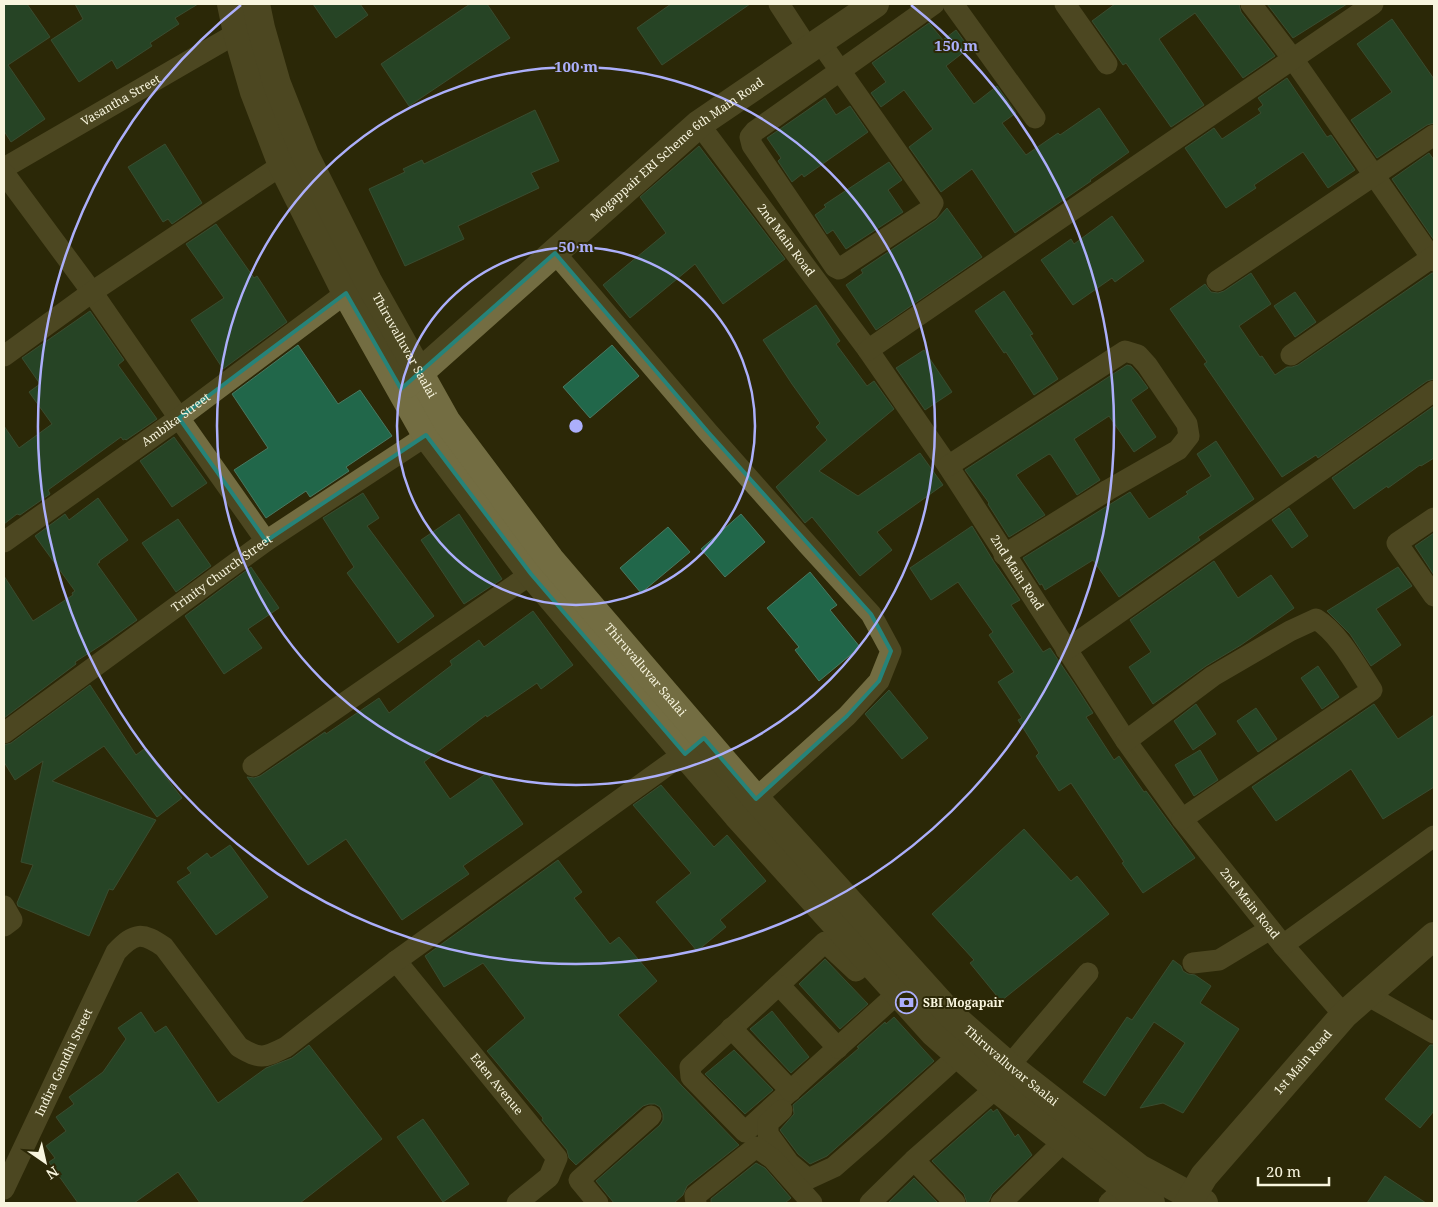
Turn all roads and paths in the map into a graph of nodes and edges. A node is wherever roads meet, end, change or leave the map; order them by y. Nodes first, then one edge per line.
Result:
1 (231, 4) edge
2 (256, 4) edge
3 (780, 4) edge
4 (875, 4) edge
5 (934, 4) edge
6 (953, 4) edge
7 (1064, 4) edge
8 (1250, 4) edge
9 (1373, 4) edge
10 (237, 33) junction
11 (814, 46) junction
12 (1292, 59) junction
13 (1107, 64) dead end
14 (841, 71) junction
15 (1036, 118) dead end
16 (699, 124) junction
17 (1434, 135) edge
18 (282, 165) junction
19 (4, 168) edge
20 (4, 173) edge
21 (1373, 176) junction
22 (555, 253) junction
23 (1434, 258) edge
24 (1217, 281) dead end
25 (92, 292) junction
26 (346, 293) junction
27 (868, 350) junction
28 (1291, 355) dead end
29 (4, 356) edge
30 (411, 381) junction
31 (1434, 391) edge
32 (179, 418) junction
33 (436, 429) junction
34 (948, 466) junction
35 (1434, 518) edge
36 (266, 540) junction
37 (4, 542) edge
38 (1004, 555) junction
39 (531, 574) junction
40 (1434, 596) edge
41 (1066, 650) junction
42 (4, 733) edge
43 (1126, 741) junction
44 (695, 746) junction
45 (253, 766) dead end
46 (747, 807) junction
47 (1182, 819) junction
48 (1434, 836) edge
49 (4, 906) edge
50 (834, 922) junction
51 (4, 926) edge
52 (1434, 936) edge
53 (1277, 938) junction
54 (869, 960) junction
55 (396, 961) junction
56 (1193, 963) dead end
57 (1088, 973) dead end
58 (779, 985) junction
59 (1367, 995) junction
60 (901, 996) junction
61 (1344, 1015) junction
62 (731, 1028) junction
63 (1434, 1033) edge
64 (838, 1048) junction
65 (959, 1055) junction
66 (675, 1063) dead end
67 (1002, 1077) junction
68 (791, 1091) junction
69 (651, 1116) dead end
70 (1064, 1141) junction
71 (557, 1158) junction
72 (914, 1160) junction
73 (579, 1180) junction
74 (4, 1189) edge
75 (1120, 1197) edge
76 (1194, 1201) edge
77 (517, 1203) edge
78 (598, 1203) edge
79 (696, 1203) edge
80 (812, 1203) edge
81 (870, 1203) edge
82 (955, 1203) edge
83 (1001, 1203) edge
84 (1151, 1203) edge

1 - 10 main road, Thiruvalluvar Saalai
2 - 30 main road, Thiruvalluvar Saalai
3 - 11 street
4 - 11 main road, Mogappair ERI Scheme 6th Main Road
5 - 14 street
6 - 15 street
7 - 13 street
8 - 12 street
9 - 12 street
10 - 18 main road, Thiruvalluvar Saalai
10 - 19 street, Vasantha Street
11 - 14 street
11 - 16 main road, Mogappair ERI Scheme 6th Main Road
12 - 21 street
12 - 27 street
14 - 14 street
16 - 22 main road, Mogappair ERI Scheme 6th Main Road
16 - 27 street, 2nd Main Road
17 - 21 street
18 - 25 street
18 - 26 main road, Thiruvalluvar Saalai
20 - 25 street
21 - 23 street
21 - 24 street
22 - 30 main road, Mogappair ERI Scheme 6th Main Road
22 - 46 street
23 - 28 street
25 - 29 street
25 - 32 street
26 - 30 main road, Thiruvalluvar Saalai
26 - 32 street, Ambika Street
27 - 34 street, 2nd Main Road
30 - 33 main road, Thiruvalluvar Saalai
31 - 41 street
32 - 36 street
32 - 37 street, Ambika Street
33 - 36 street, Trinity Church Street
33 - 39 main road, Thiruvalluvar Saalai
33 - 44 main road, Thiruvalluvar Saalai
34 - 38 street, 2nd Main Road
34 - 38 street
35 - 40 street
36 - 42 street, Trinity Church Street
38 - 41 street, 2nd Main Road
39 - 44 main road, Thiruvalluvar Saalai
39 - 45 street
41 - 43 street, 2nd Main Road
43 - 47 street, 2nd Main Road
43 - 47 street
44 - 46 main road, Thiruvalluvar Saalai
44 - 55 street
46 - 50 main road, Thiruvalluvar Saalai
46 - 67 main road, Thiruvalluvar Saalai
47 - 53 street, 2nd Main Road
48 - 53 street
49 - 51 street
50 - 54 main road, Thiruvalluvar Saalai
50 - 66 street
52 - 59 main road, 1st Main Road
53 - 56 street
53 - 61 street, 2nd Main Road
54 - 58 street
54 - 60 main road, Thiruvalluvar Saalai
55 - 71 street, Eden Avenue
55 - 74 street, Indira Gandhi Street
57 - 67 street
58 - 62 street
58 - 64 street
59 - 61 main road, 1st Main Road
59 - 63 street
60 - 64 street
60 - 65 main road, Thiruvalluvar Saalai
60 - 65 street
61 - 76 main road, 1st Main Road
62 - 68 street
62 - 68 street
64 - 68 street
65 - 67 main road, Thiruvalluvar Saalai
67 - 70 main road, Thiruvalluvar Saalai
67 - 72 street
67 - 76 main road, Thiruvalluvar Saalai
69 - 73 street
70 - 75 main road, Thiruvalluvar Saalai
70 - 83 street
71 - 73 street, Eden Avenue
71 - 77 street
72 - 81 street
72 - 82 street
73 - 78 street, Eden Avenue
75 - 84 main road, Thiruvalluvar Saalai
79 - 80 street

